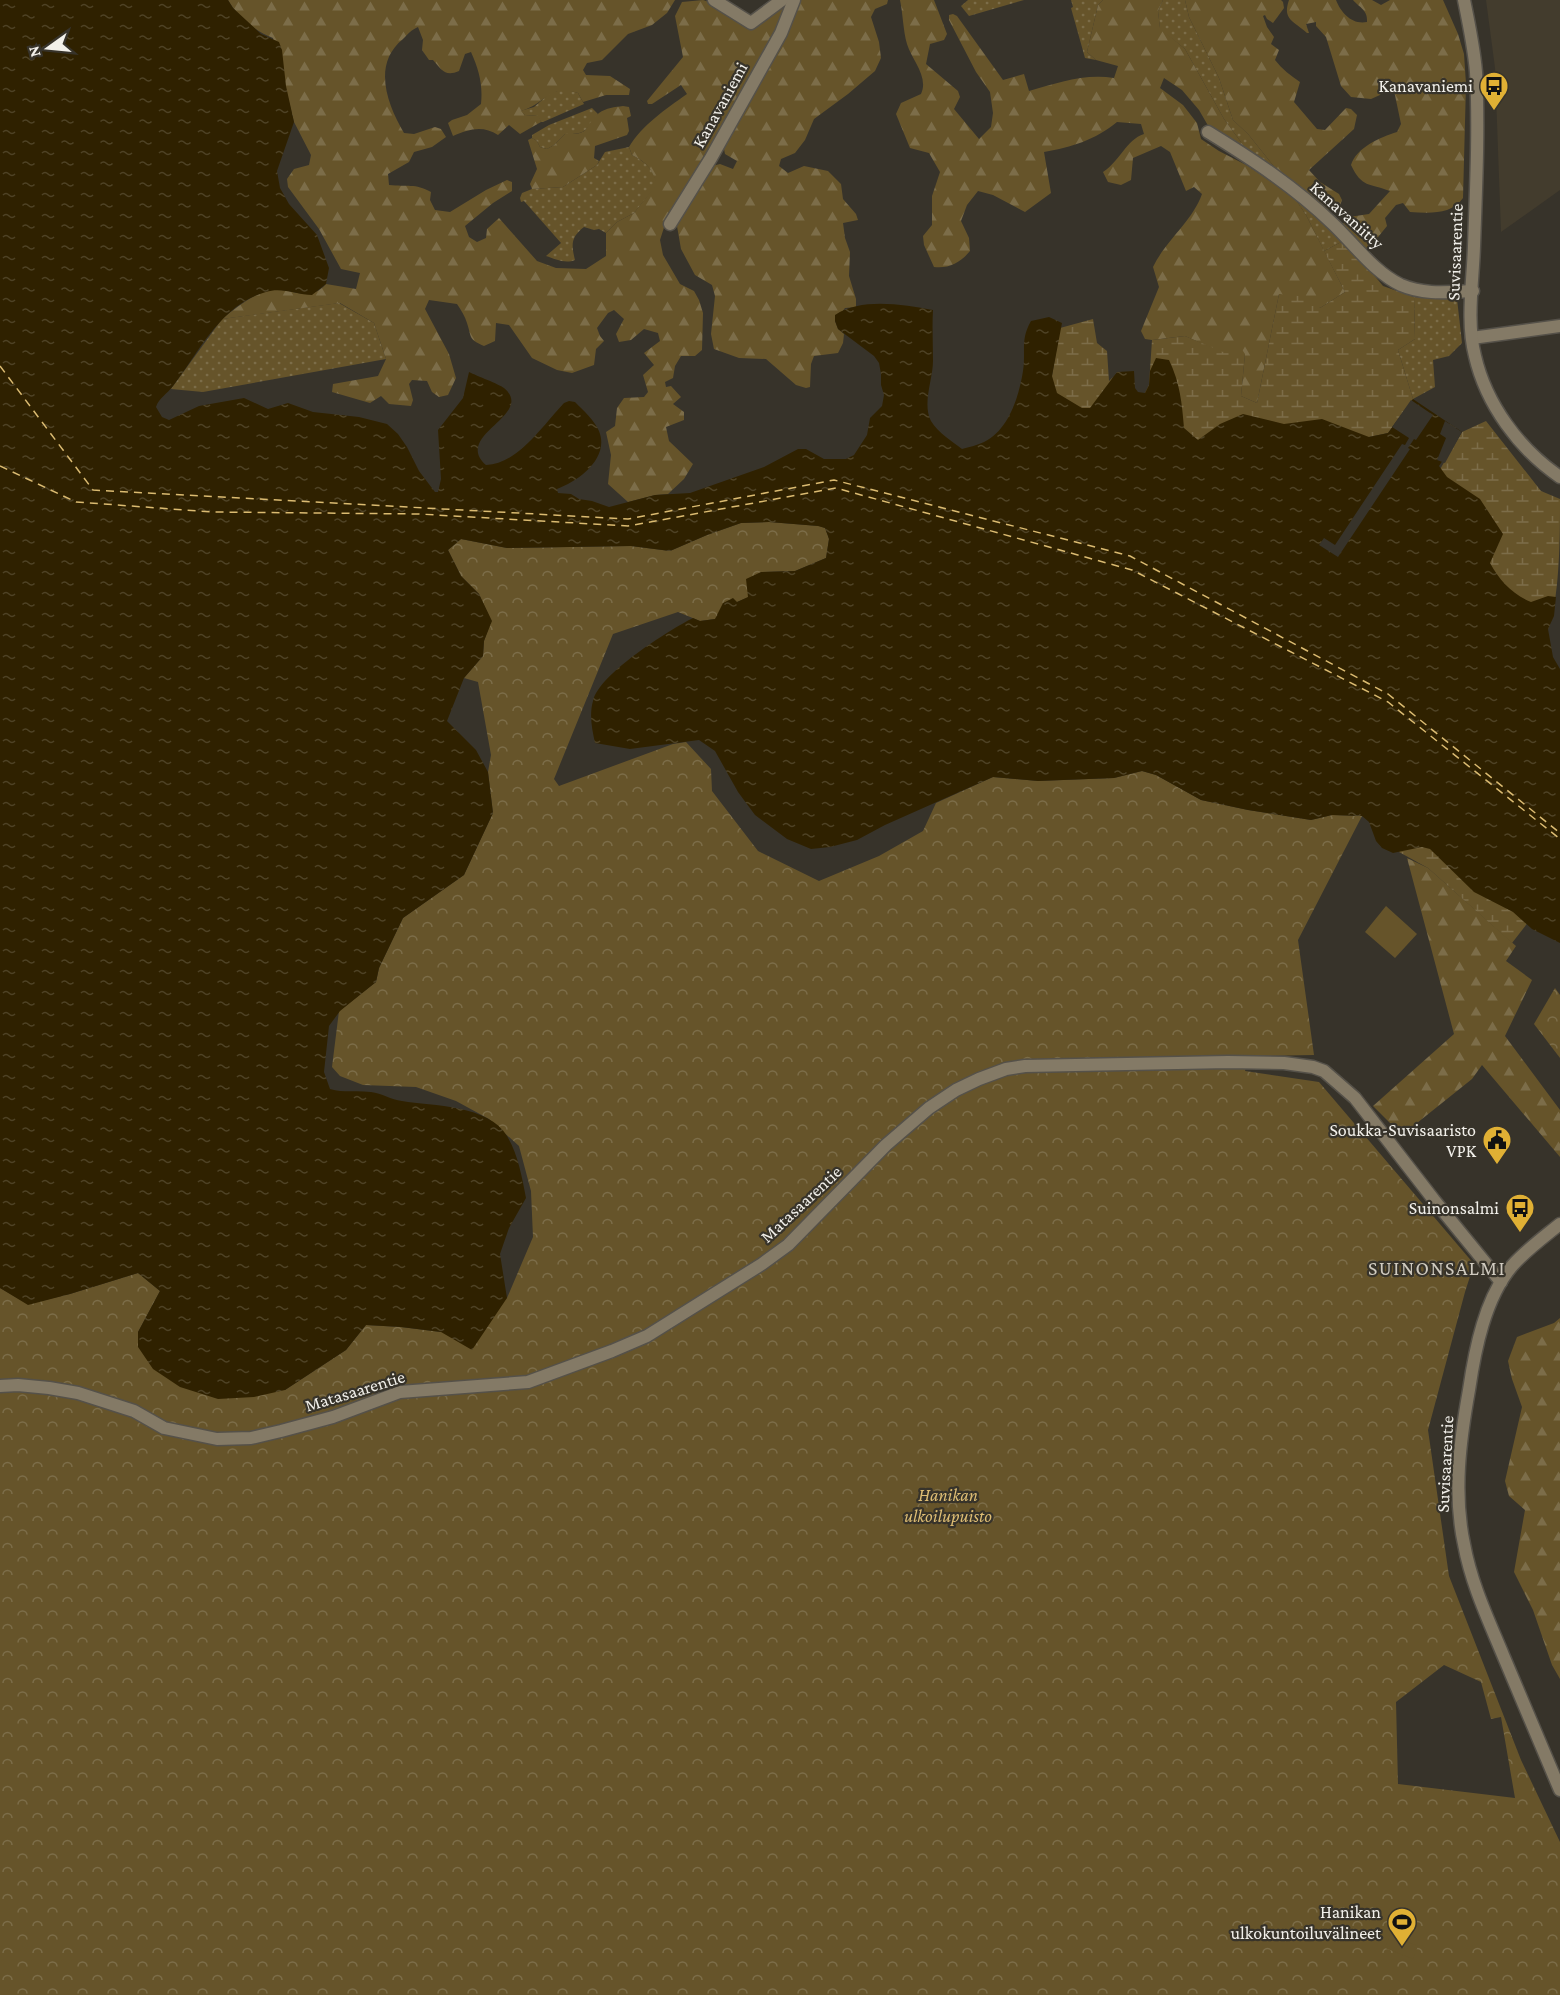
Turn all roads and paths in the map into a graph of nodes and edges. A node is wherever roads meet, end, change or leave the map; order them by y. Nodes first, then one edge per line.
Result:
1 (714, 0) edge
2 (782, 0) edge
3 (794, 0) edge
4 (1464, 0) edge
5 (1208, 132) dead end
6 (670, 224) dead end
7 (1473, 291) junction
8 (1560, 327) edge
9 (1472, 338) junction
10 (1560, 477) edge
11 (1560, 1224) edge
12 (1502, 1282) junction
13 (0, 1386) edge
14 (1560, 1790) edge

1 - 2 street
3 - 6 street, Kanavaniemi
4 - 7 street, Suvisaarentie
5 - 7 street, Kanavaniitty
7 - 9 street, Suvisaarentie
8 - 9 street
9 - 10 street, Suvisaarentie
11 - 12 street, Suvisaarentie
12 - 13 street, Matasaarentie
12 - 14 street, Suvisaarentie

